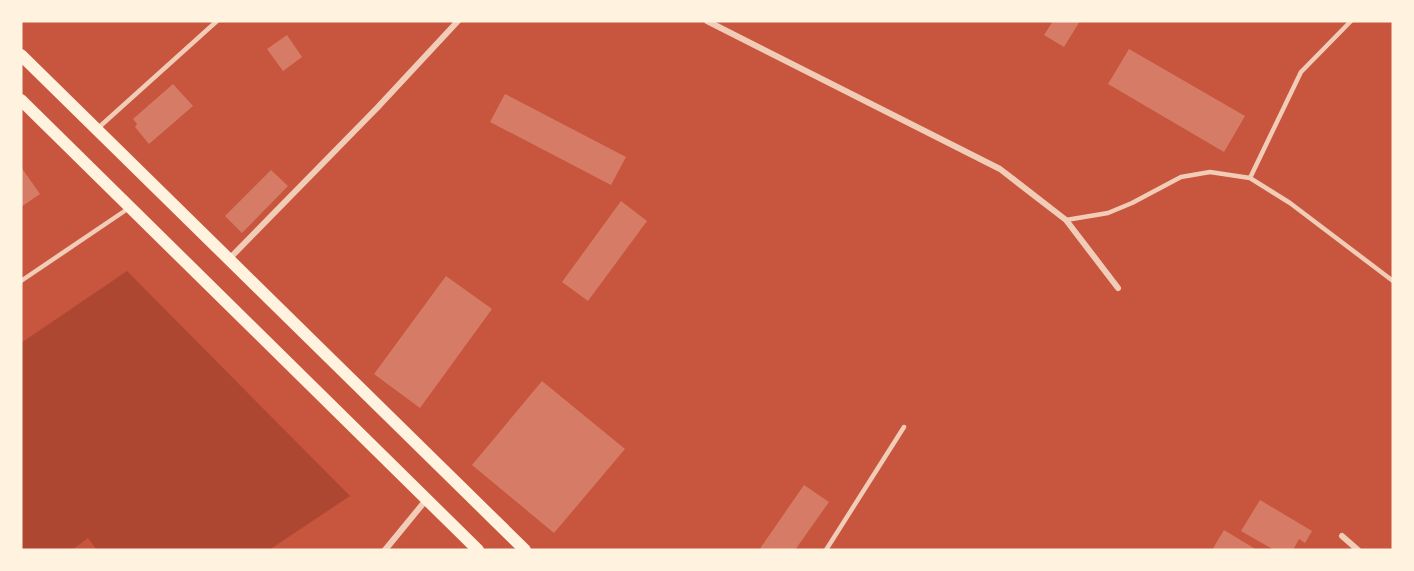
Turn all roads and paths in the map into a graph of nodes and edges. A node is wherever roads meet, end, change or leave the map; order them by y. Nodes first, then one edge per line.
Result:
1 (217, 21) edge
2 (458, 21) edge
3 (708, 21) edge
4 (1351, 21) edge
5 (21, 55) edge
6 (21, 100) edge
7 (97, 129) junction
8 (1250, 178) junction
9 (129, 208) junction
10 (1066, 220) junction
11 (230, 258) junction
12 (21, 281) edge
13 (1393, 281) edge
14 (1118, 288) dead end
15 (904, 428) dead end
16 (426, 500) junction
17 (1342, 536) dead end
18 (385, 550) edge
19 (478, 550) edge
20 (525, 550) edge
21 (826, 550) edge
22 (1358, 550) edge

1 - 7 lane
2 - 11 street
3 - 10 street
4 - 8 lane
5 - 7 main road
6 - 9 main road
7 - 11 main road
8 - 10 lane
8 - 13 lane
9 - 12 lane
9 - 16 main road
10 - 14 street
11 - 20 main road
15 - 21 lane
16 - 18 street
16 - 19 main road
17 - 22 street

